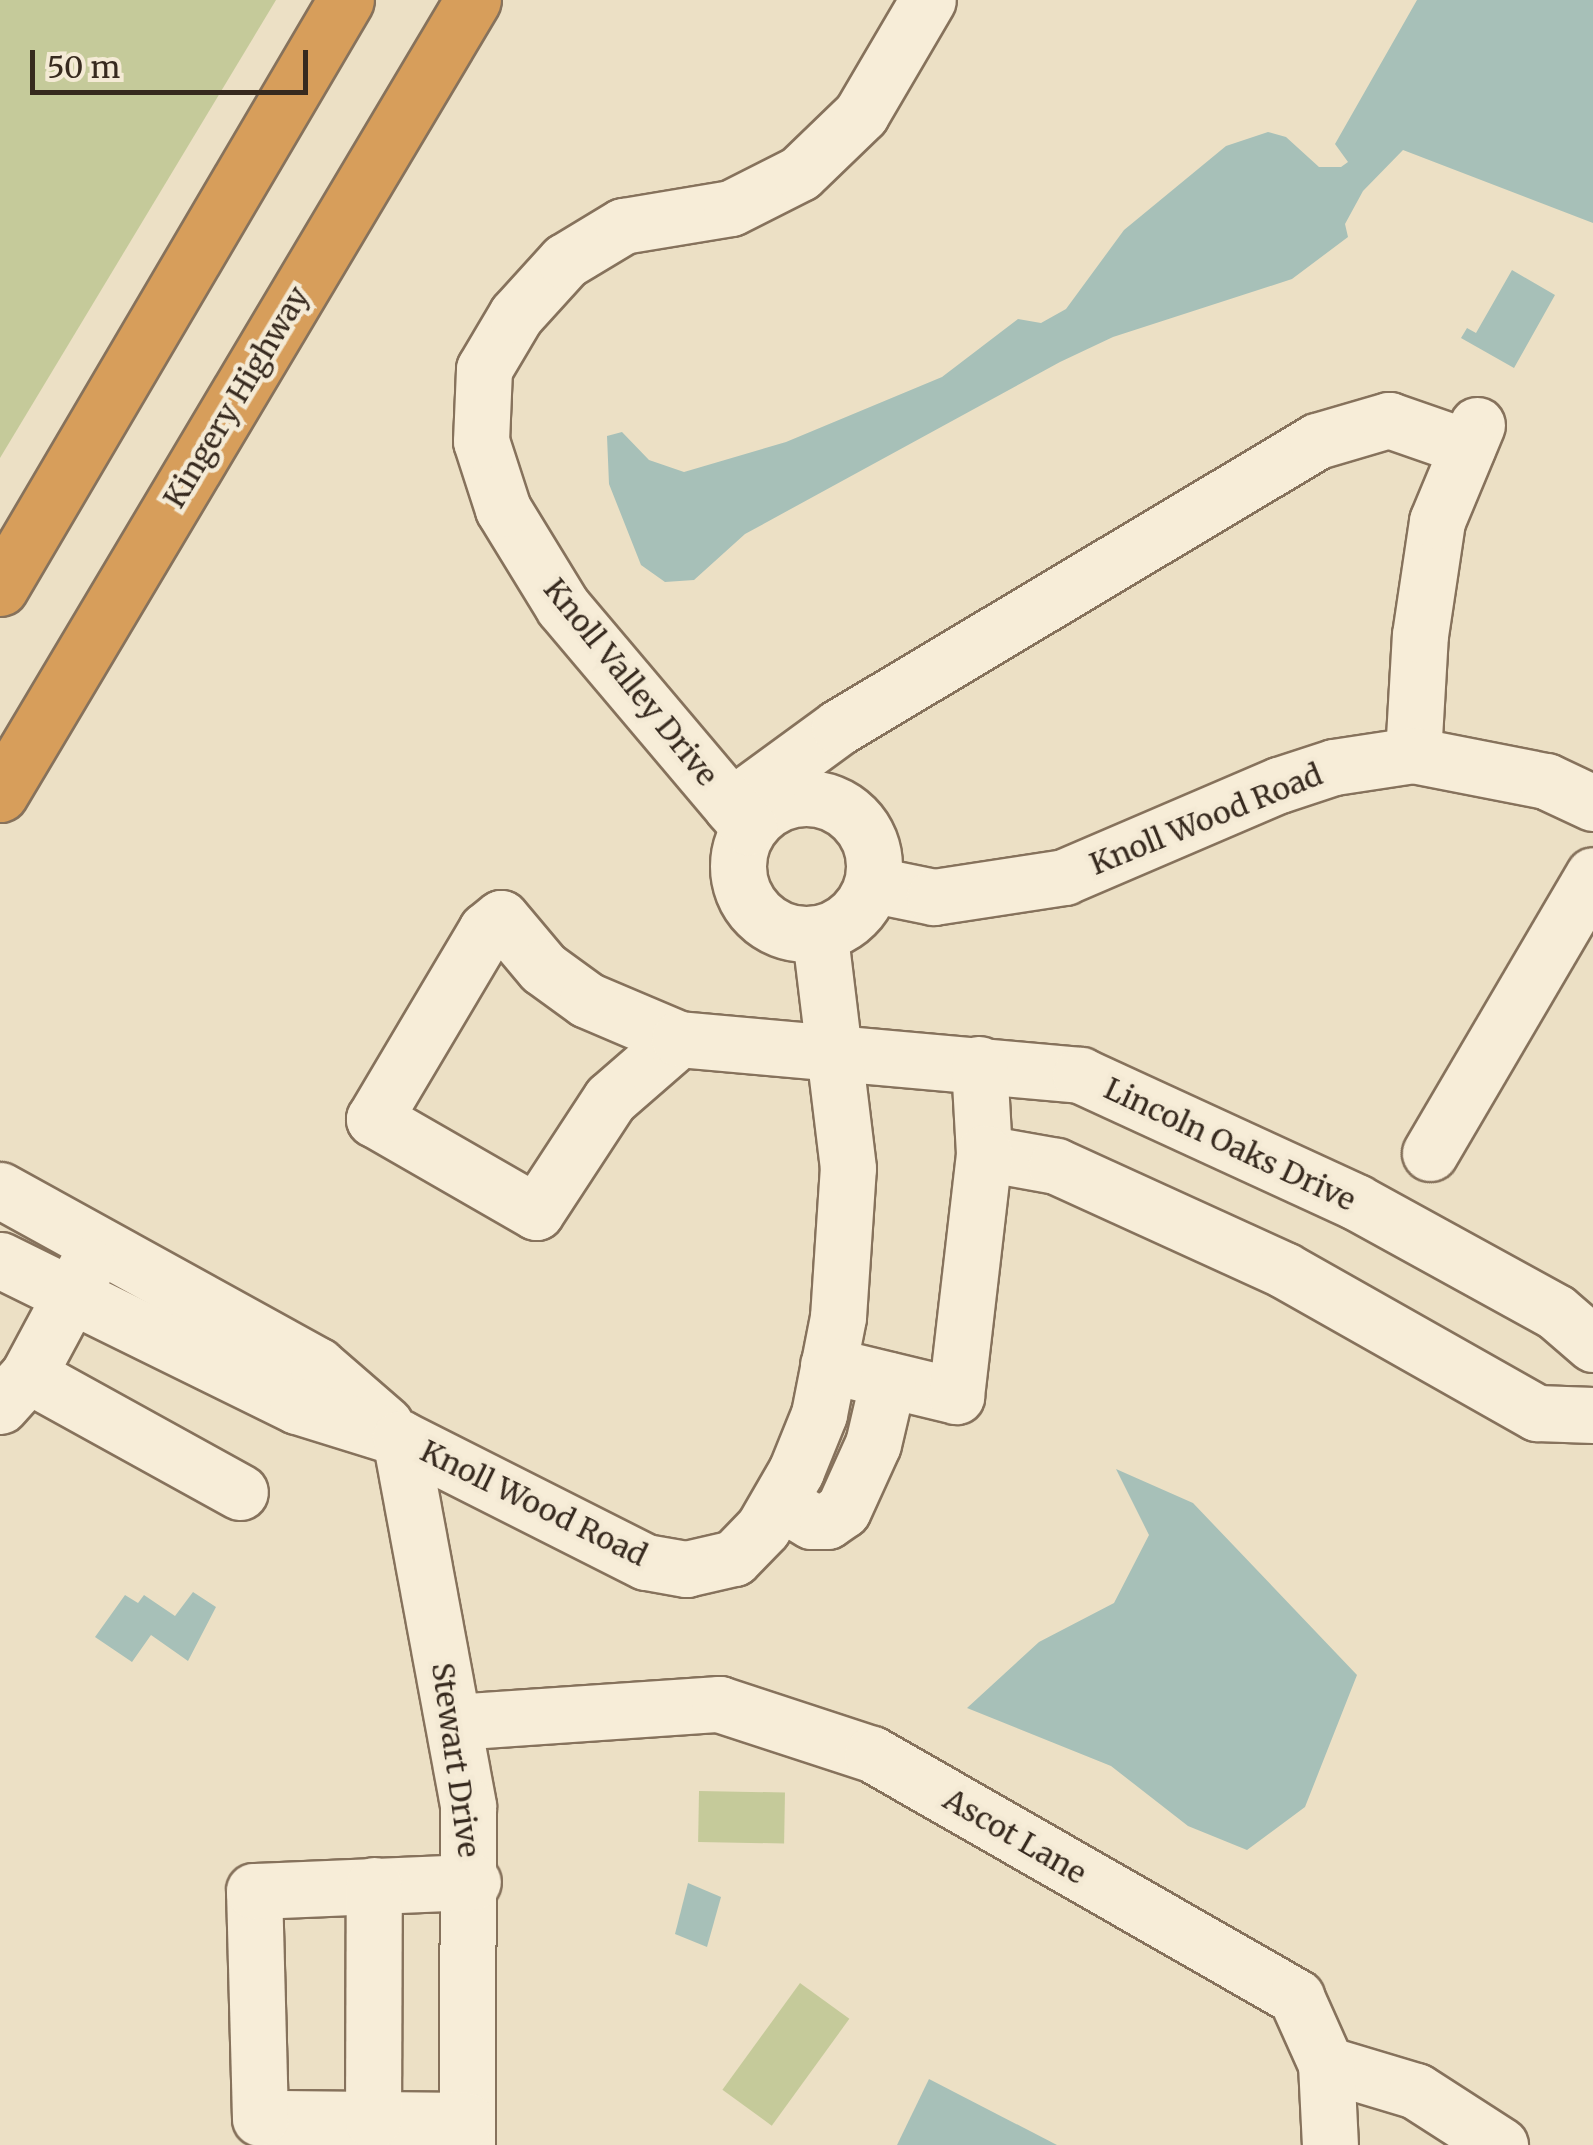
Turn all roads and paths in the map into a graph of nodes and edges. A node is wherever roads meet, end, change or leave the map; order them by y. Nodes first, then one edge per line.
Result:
1 (346, 0) edge
2 (473, 0) edge
3 (928, 0) edge
4 (0, 588) edge
5 (1414, 755) junction
6 (0, 794) edge
7 (1593, 803) edge
8 (740, 816) junction
9 (1593, 874) edge
10 (875, 885) junction
11 (820, 935) junction
12 (679, 1039) junction
13 (831, 1056) junction
14 (980, 1064) junction
15 (984, 1153) junction
16 (1430, 1153) dead end
17 (0, 1190) edge
18 (98, 1245) junction
19 (0, 1260) edge
20 (69, 1298) junction
21 (1593, 1344) edge
22 (828, 1365) junction
23 (888, 1380) junction
24 (14, 1391) edge
25 (1593, 1415) edge
26 (400, 1438) junction
27 (240, 1492) dead end
28 (780, 1502) junction
29 (454, 1722) junction
30 (472, 1882) junction
31 (374, 1885) junction
32 (1326, 2064) junction
33 (373, 2121) junction
34 (466, 2132) edge
35 (1330, 2145) edge
36 (1500, 2145) edge

1 - 4 highway
2 - 6 highway, Kingery Highway
3 - 8 street, Knoll Valley Drive
5 - 7 street, Knoll Wood Road
5 - 8 street
5 - 10 street, Knoll Wood Road
8 - 10 street
8 - 11 street
9 - 16 street
10 - 11 street
11 - 13 street, Knoll Wood Road
12 - 12 street, Lincoln Oaks Drive
12 - 13 street, Lincoln Oaks Drive
13 - 14 street, Lincoln Oaks Drive
13 - 22 street, Knoll Wood Road
14 - 15 street
14 - 21 street, Lincoln Oaks Drive
15 - 23 street
15 - 25 street
17 - 18 street, Knoll Wood Road
18 - 20 street
18 - 26 street, Knoll Wood Road
19 - 20 street, Knoll Wood Road
20 - 24 street
20 - 26 street, Knoll Wood Road
22 - 23 street
22 - 28 street, Knoll Wood Road
23 - 28 street
24 - 27 street
26 - 28 street, Knoll Wood Road
26 - 29 street, Stewart Drive
29 - 30 street, Stewart Drive
29 - 32 street, Ascot Lane
30 - 31 street
30 - 34 street, Stewart Drive
31 - 33 street
31 - 33 street
32 - 35 street
32 - 36 street
33 - 34 street

